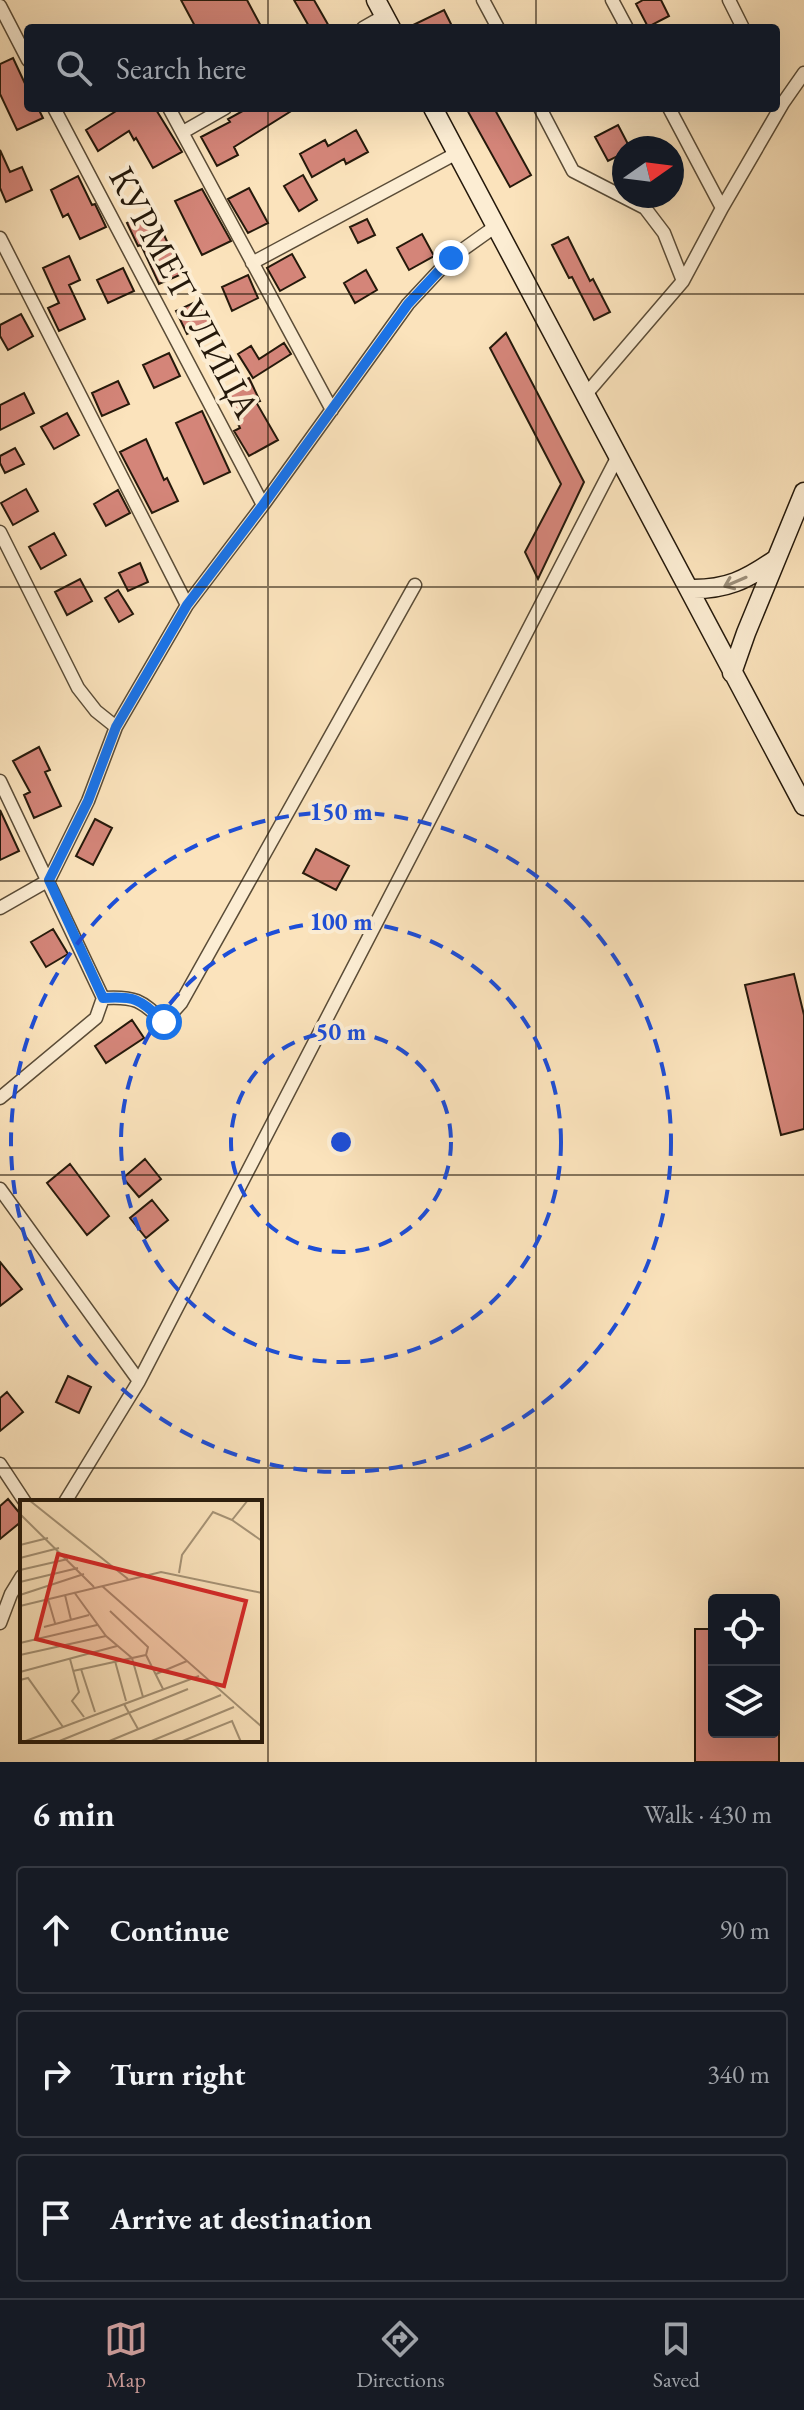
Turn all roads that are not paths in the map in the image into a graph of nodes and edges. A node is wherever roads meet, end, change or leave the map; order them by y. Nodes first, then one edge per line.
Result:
1 (483, 0) edge
2 (612, 0) edge
3 (729, 0) edge
4 (0, 6) edge
5 (496, 24) edge
6 (625, 24) edge
7 (741, 24) edge
8 (24, 52) edge
9 (804, 73) edge
10 (780, 97) edge
11 (783, 103) junction
12 (780, 108) edge
13 (56, 112) edge
14 (171, 112) edge
15 (218, 112) edge
16 (435, 112) edge
17 (542, 112) edge
18 (671, 112) edge
19 (778, 112) edge
20 (183, 132) junction
21 (457, 153) junction
22 (722, 208) junction
23 (496, 226) junction
24 (0, 238) edge
25 (252, 263) junction
26 (683, 281) junction
27 (587, 393) junction
28 (332, 410) junction
29 (618, 456) junction
30 (804, 492) edge
31 (263, 505) junction
32 (0, 532) edge
33 (776, 559) junction
34 (415, 585) dead end
35 (689, 589) junction
36 (187, 605) junction
37 (732, 673) junction
38 (116, 727) junction
39 (0, 781) edge
40 (804, 806) edge
41 (49, 880) junction
42 (0, 908) edge
43 (103, 998) junction
44 (0, 1098) edge
45 (0, 1189) edge
46 (139, 1381) junction
47 (0, 1464) edge
48 (24, 1500) edge
49 (66, 1500) edge
50 (20, 1579) edge
51 (0, 1623) edge

1 - 5 street
2 - 6 street
3 - 7 street
4 - 8 street
9 - 11 street
10 - 11 street
11 - 12 street
13 - 31 street, КУРМЕТ УЛИЦА
14 - 20 street
15 - 20 street
16 - 21 main road
17 - 26 street
18 - 22 street
19 - 22 street
20 - 25 street
21 - 23 main road
21 - 25 street
22 - 26 street
23 - 27 main road
23 - 28 street
24 - 36 street
25 - 28 street
26 - 27 street
27 - 29 main road
28 - 31 street
29 - 35 main road
29 - 46 street
30 - 33 main road
31 - 36 street
32 - 38 street
33 -> 35 main road
33 - 37 main road
34 - 43 street
35 - 37 main road
36 - 38 street
37 - 40 main road
38 - 41 street
39 - 41 street
41 - 42 street
41 - 43 street
43 - 44 street
45 - 46 street
46 - 49 street
47 - 48 street
50 - 51 street

